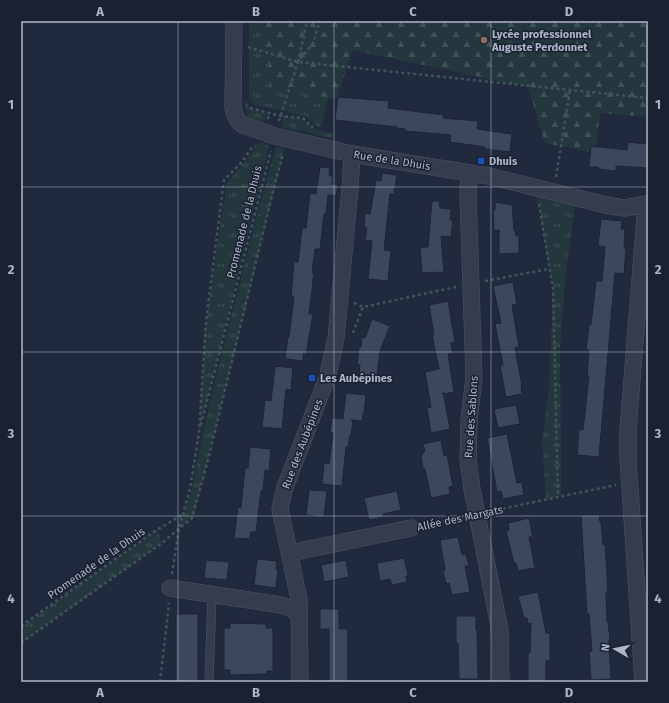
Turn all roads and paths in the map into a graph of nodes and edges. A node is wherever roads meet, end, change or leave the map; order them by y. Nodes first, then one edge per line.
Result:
1 (234, 21) edge
2 (307, 21) edge
3 (320, 21) edge
4 (246, 54) dead end
5 (298, 62) junction
6 (570, 90) junction
7 (648, 98) edge
8 (248, 104) dead end
9 (269, 113) junction
10 (281, 116) junction
11 (314, 129) dead end
12 (270, 134) junction
13 (352, 154) junction
14 (469, 173) junction
15 (535, 188) junction
16 (553, 193) junction
17 (647, 204) edge
18 (549, 269) junction
19 (470, 284) junction
20 (339, 296) junction
21 (199, 433) junction
22 (630, 482) junction
23 (558, 497) junction
24 (477, 514) junction
25 (183, 515) junction
26 (179, 528) junction
27 (411, 528) joint
28 (290, 553) junction
29 (170, 588) dead end
30 (212, 594) junction
31 (299, 614) junction
32 (21, 626) edge
33 (21, 643) edge
34 (209, 682) edge
35 (300, 682) edge
36 (501, 682) edge
37 (643, 682) edge

1 - 12 street, Rue de la Dhuis
2 - 5 path
3 - 5 path, Promenade de la Dhuis
4 - 5 path
5 - 6 path
5 - 10 path, Promenade de la Dhuis
6 - 7 path
6 - 16 path
8 - 9 path
9 - 10 path
9 - 12 path
10 - 11 path
10 - 12 path, Promenade de la Dhuis
12 - 13 street, Rue de la Dhuis
12 - 21 path, Promenade de la Dhuis
12 - 21 path
12 - 26 path, Promenade de la Dhuis
13 - 14 street, Rue de la Dhuis
13 - 20 street, Rue des Aubépines
14 - 15 street, Rue de la Dhuis
14 - 19 street, Rue des Sablons
15 - 16 street, Rue de la Dhuis
15 - 18 path
16 - 17 street, Rue de la Dhuis
17 - 22 street
18 - 19 path
18 - 23 path
19 - 20 path
19 - 24 street, Rue des Sablons
20 - 28 street, Rue des Aubépines
21 - 25 path
22 - 23 path, Allée des Margats
22 - 37 street
23 - 24 path, Allée des Margats
24 - 27 path, Allée des Margats
24 - 36 street, Rue des Sablons
25 - 26 path
25 - 32 path, Promenade de la Dhuis
26 - 33 path, Promenade de la Dhuis
27 - 28 street, Allée des Margats
28 - 31 street, Rue des Aubépines
29 - 30 street
30 - 31 street
30 - 34 lane
31 - 35 street, Rue des Aubépines

